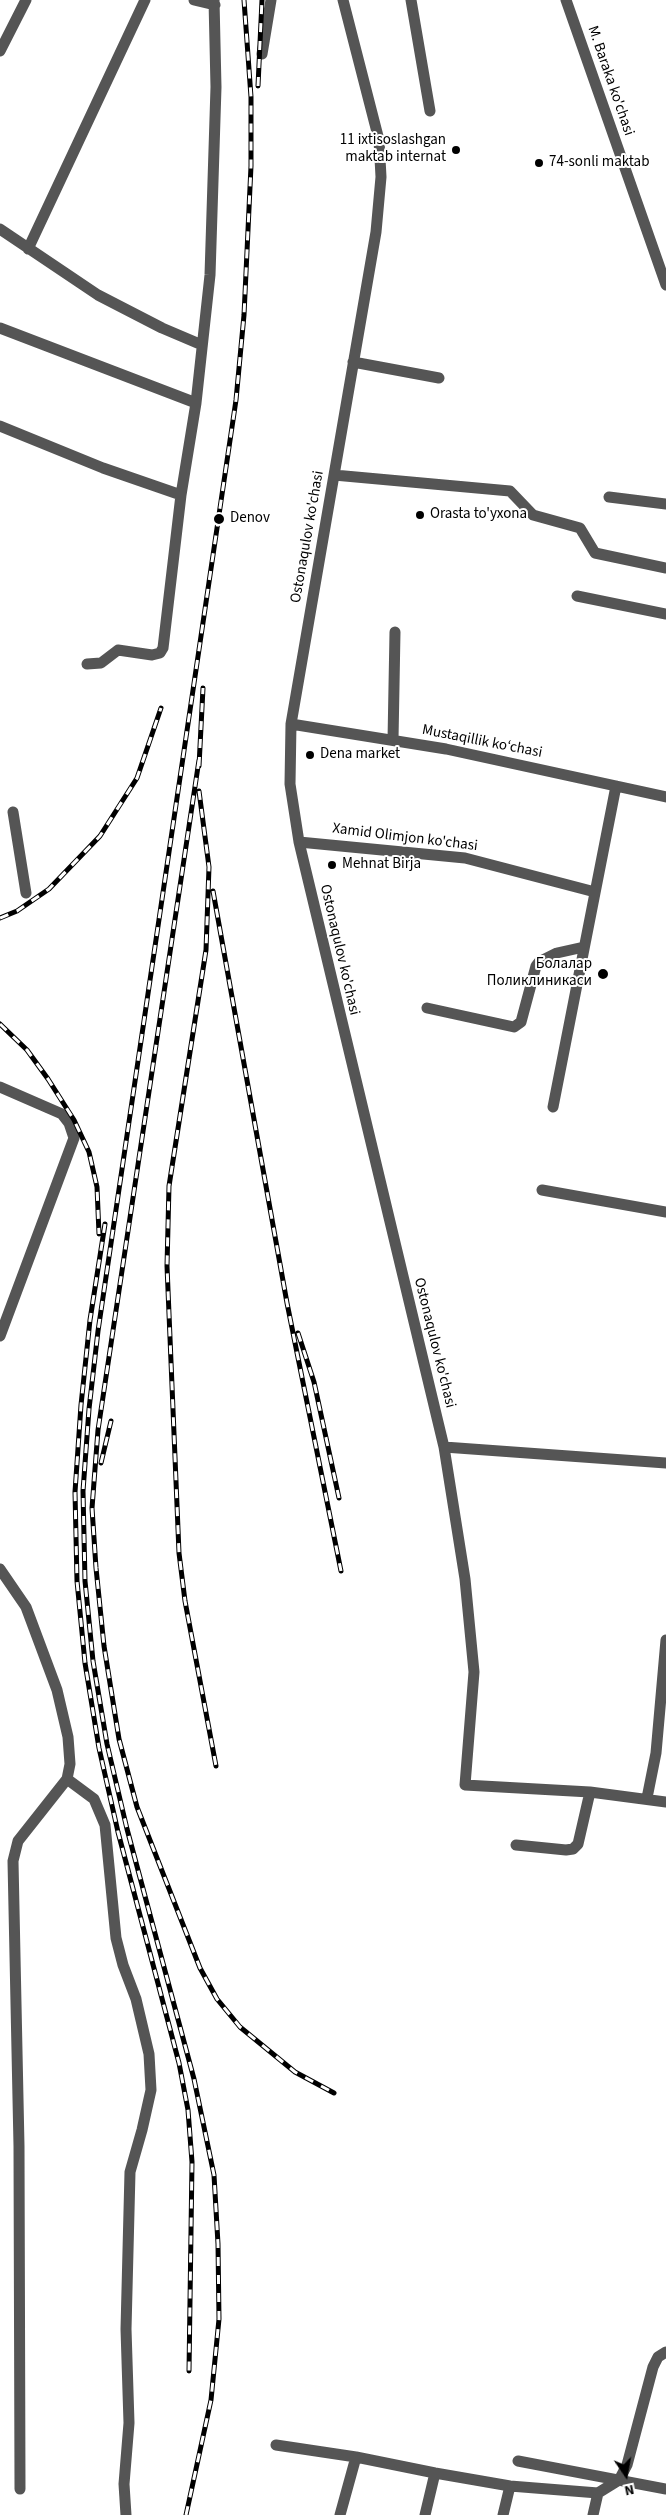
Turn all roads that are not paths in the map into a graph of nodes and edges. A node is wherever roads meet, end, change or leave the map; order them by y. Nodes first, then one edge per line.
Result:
1 (26, 0) edge
2 (145, 0) edge
3 (194, 0) edge
4 (271, 0) edge
5 (343, 0) edge
6 (411, 0) edge
7 (566, 0) edge
8 (215, 2) edge
9 (0, 50) edge
10 (262, 54) dead end
11 (430, 111) dead end
12 (0, 229) edge
13 (28, 248) junction
14 (663, 267) edge
15 (666, 285) edge
16 (0, 328) edge
17 (202, 345) junction
18 (353, 362) junction
19 (439, 378) dead end
20 (196, 403) junction
21 (0, 426) edge
22 (334, 475) junction
23 (181, 495) junction
24 (609, 497) dead end
25 (666, 504) edge
26 (666, 568) edge
27 (578, 596) dead end
28 (666, 614) edge
29 (396, 632) dead end
30 (87, 664) dead end
31 (291, 724) junction
32 (393, 740) junction
33 (616, 786) junction
34 (666, 797) edge
35 (13, 812) dead end
36 (299, 842) junction
37 (595, 892) junction
38 (26, 893) dead end
39 (584, 947) junction
40 (427, 1008) dead end
41 (0, 1087) edge
42 (553, 1108) dead end
43 (542, 1190) dead end
44 (666, 1212) edge
45 (0, 1336) edge
46 (444, 1447) junction
47 (666, 1463) edge
48 (0, 1569) edge
49 (666, 1640) edge
50 (66, 1779) junction
51 (590, 1792) junction
52 (647, 1798) junction
53 (666, 1802) edge
54 (516, 1845) dead end
55 (666, 2352) edge
56 (276, 2445) dead end
57 (356, 2457) junction
58 (518, 2461) dead end
59 (434, 2474) junction
60 (619, 2480) junction
61 (510, 2486) junction
62 (20, 2489) dead end
63 (666, 2489) edge
64 (598, 2493) junction
65 (126, 2515) edge
66 (340, 2515) edge
67 (425, 2515) edge
68 (503, 2515) edge
69 (593, 2515) edge

1 - 9 street
2 - 13 street
3 - 8 street
4 - 10 street
5 - 18 street, Ostonaqulov ko'chasi
6 - 11 street
7 - 14 street, M. Baraka ko'chasi
8 - 17 street
12 - 13 street
13 - 17 street
14 - 15 street, M. Baraka ko'chasi
16 - 20 street
17 - 20 street
18 - 19 street
18 - 22 street, Ostonaqulov ko'chasi
20 - 23 street
21 - 23 street
22 - 26 street
22 - 31 street, Ostonaqulov ko'chasi
23 - 30 street
24 - 25 street
27 - 28 street
29 - 32 street
31 - 32 street, Mustaqillik ko‘chasi
31 - 36 street, Ostonaqulov ko'chasi
32 - 33 street, Mustaqillik ko‘chasi
33 - 34 street, Mustaqillik ko‘chasi
33 - 37 street
35 - 38 street
36 - 37 street, Xamid Olimjon ko'chasi
36 - 46 street, Ostonaqulov ko'chasi
37 - 39 street
39 - 40 street
39 - 42 street
41 - 45 street
43 - 44 street
46 - 47 street
46 - 51 street, Ostonaqulov ko'chasi
48 - 50 street
49 - 52 street
50 - 62 street
50 - 65 street
51 - 52 street
51 - 54 street
52 - 53 street
55 - 60 street
56 - 57 street
57 - 59 street
57 - 66 street
58 - 60 street
59 - 61 street
59 - 67 street
60 - 63 street
60 - 64 street
61 - 64 street
61 - 68 street
64 - 69 street

